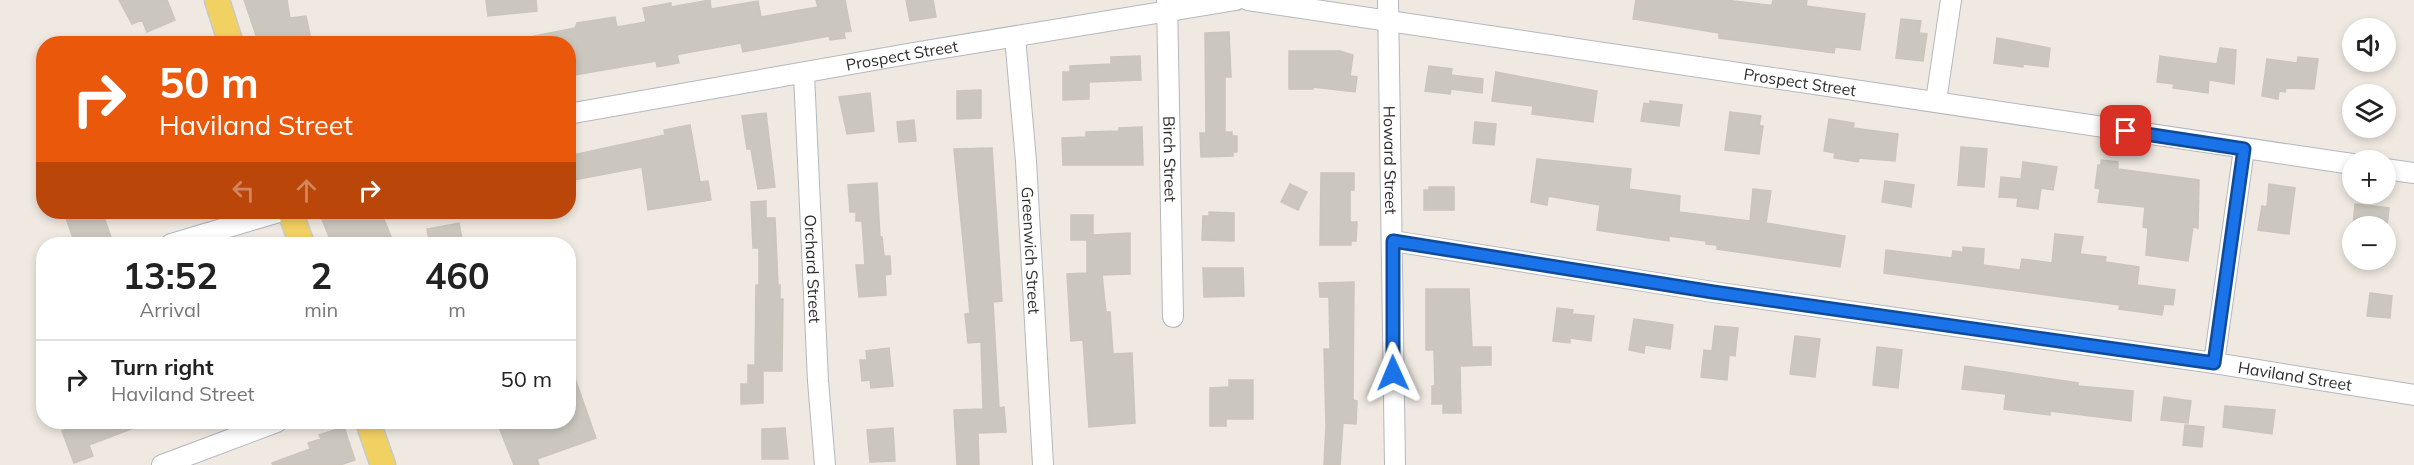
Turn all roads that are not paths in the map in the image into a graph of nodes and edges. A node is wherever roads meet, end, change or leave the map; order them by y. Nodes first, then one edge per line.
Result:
1 (217, 0) edge
2 (1236, 0) edge
3 (1248, 0) edge
4 (1388, 0) edge
5 (1951, 0) edge
6 (1167, 5) edge
7 (1389, 20) junction
8 (228, 36) edge
9 (1015, 37) junction
10 (804, 74) junction
11 (1936, 101) junction
12 (576, 113) edge
13 (2244, 149) junction
14 (2342, 163) edge
15 (2396, 170) edge
16 (2414, 172) edge
17 (255, 219) edge
18 (293, 219) edge
19 (195, 237) edge
20 (299, 237) edge
21 (1393, 241) junction
22 (1173, 317) dead end
23 (2214, 363) junction
24 (2414, 395) edge
25 (258, 429) edge
26 (370, 429) edge
27 (162, 465) edge
28 (382, 465) edge
29 (825, 465) edge
30 (1043, 465) edge
31 (1395, 465) edge

1 - 8 main road
2 - 6 street, Prospect Street
3 - 7 street, Prospect Street
4 - 7 street, Howard Street
5 - 11 street
6 - 9 street, Prospect Street
6 - 22 street, Birch Street
7 - 11 street, Prospect Street
7 - 21 street, Howard Street
9 - 10 street, Prospect Street
9 - 30 street, Greenwich Street
10 - 12 street, Prospect Street
10 - 29 street, Orchard Street
11 - 13 street, Prospect Street
13 - 14 street, Prospect Street
13 - 23 street
15 - 16 street
17 - 19 street
18 - 20 main road
21 - 23 street, Haviland Street
21 - 31 street, Howard Street
23 - 24 street, Haviland Street
25 - 27 street
26 - 28 main road

